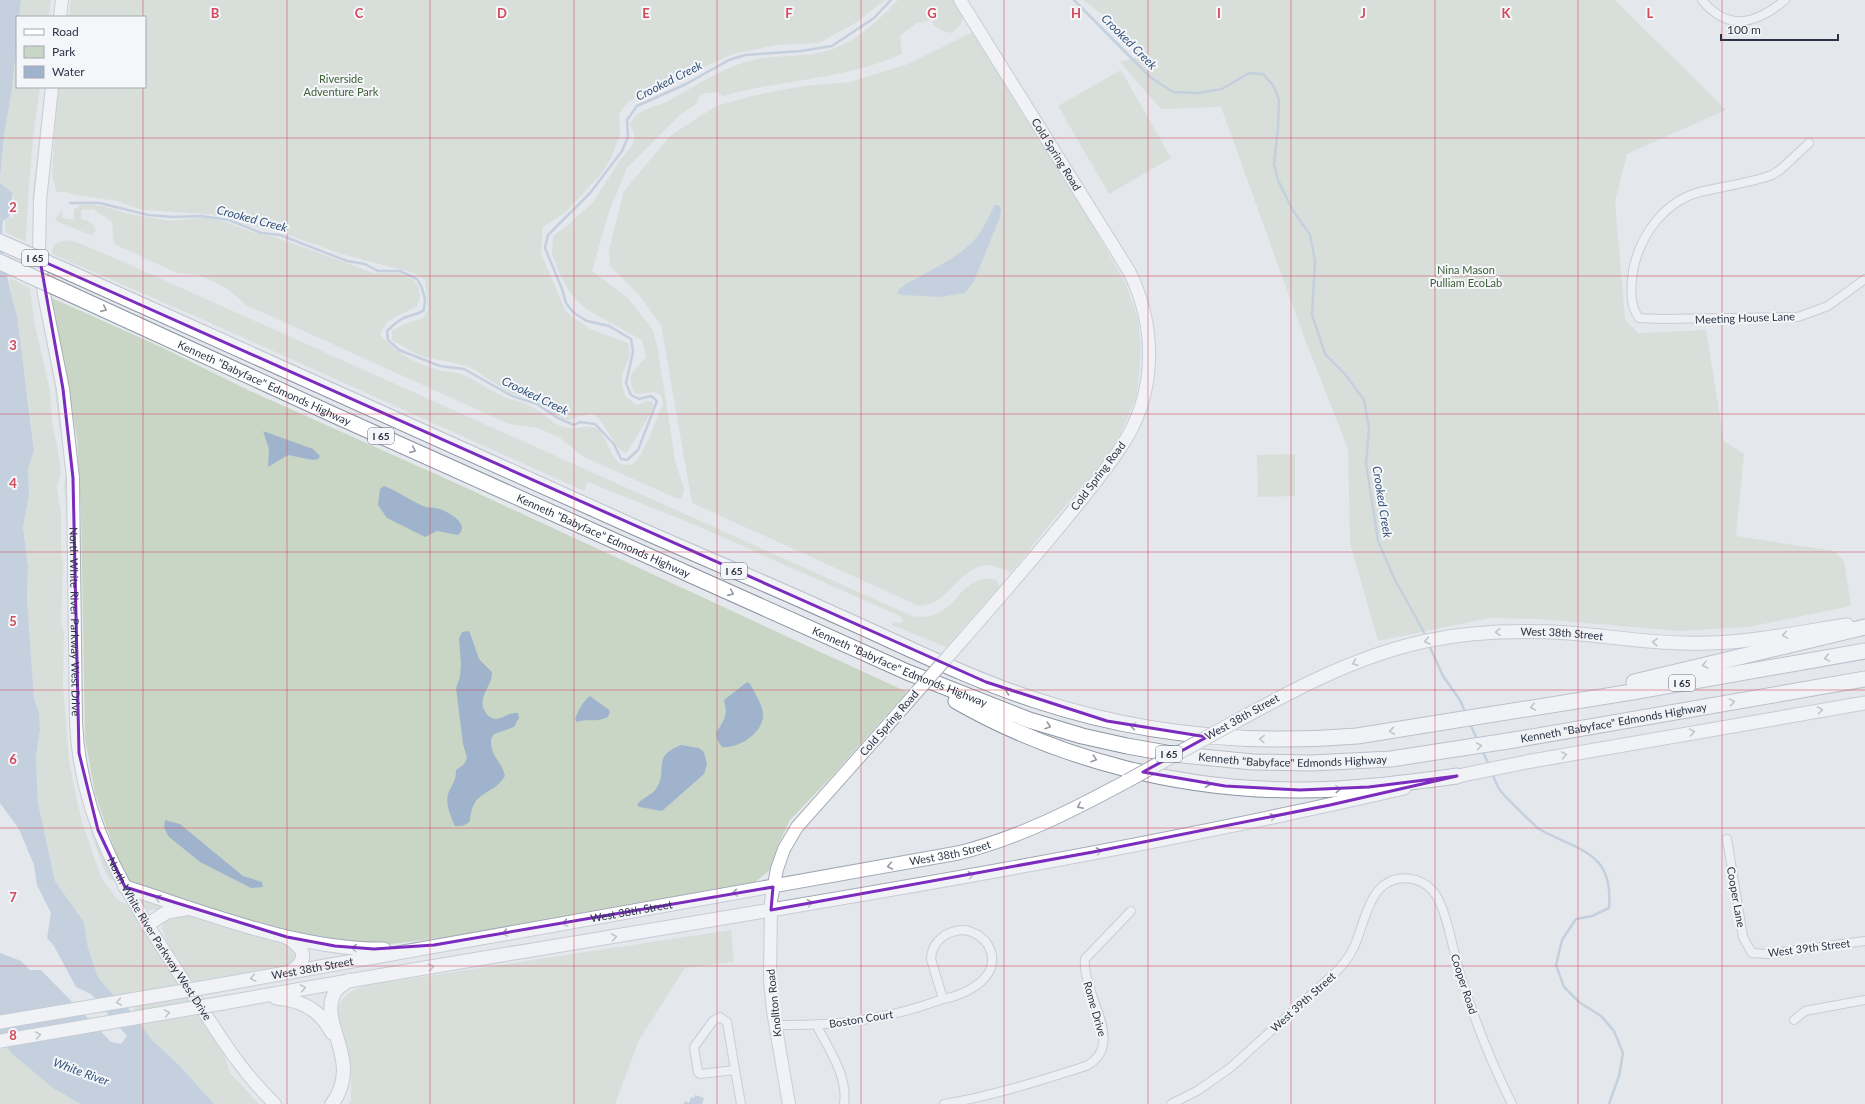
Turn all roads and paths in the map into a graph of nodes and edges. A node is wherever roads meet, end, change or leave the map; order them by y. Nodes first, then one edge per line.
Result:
1 (62, 0) edge
2 (960, 0) edge
3 (1702, 0) edge
4 (1785, 0) edge
5 (60, 16) edge
6 (52, 88) edge
7 (1809, 144) dead end
8 (0, 242) edge
9 (0, 262) edge
10 (1865, 279) edge
11 (1865, 623) edge
12 (1865, 627) edge
13 (1865, 651) edge
14 (907, 672) junction
15 (1865, 679) edge
16 (1564, 701) junction
17 (1865, 703) edge
18 (1458, 776) junction
19 (1727, 840) dead end
20 (1405, 878) joint
21 (773, 886) junction
22 (125, 887) junction
23 (771, 905) junction
24 (192, 909) junction
25 (1131, 911) dead end
26 (148, 925) junction
27 (287, 937) junction
28 (1865, 941) edge
29 (434, 946) junction
30 (1752, 953) joint
31 (291, 972) junction
32 (349, 980) junction
33 (258, 997) junction
34 (943, 999) junction
35 (1865, 1000) edge
36 (1794, 1020) dead end
37 (0, 1022) edge
38 (776, 1025) junction
39 (817, 1026) junction
40 (0, 1041) edge
41 (343, 1060) junction
42 (735, 1070) junction
43 (275, 1104) edge
44 (332, 1104) edge
45 (741, 1104) edge
46 (787, 1104) edge
47 (844, 1104) edge
48 (944, 1104) edge
49 (1171, 1104) edge
50 (1512, 1104) edge

1 - 5 street
2 - 21 street, Cold Spring Road, bridge
3 - 4 street
6 - 22 street, North White River Parkway West Drive
7 - 10 street, Meeting House Lane
16 -> 8 highway, Kenneth "Babyface" Edmonds Highway / I 65, bridge
9 -> 14 highway, Kenneth "Babyface" Edmonds Highway / I 65, bridge
11 -> 21 main road, West 38th Street, bridge
12 -> 16 highway
13 -> 16 highway, Kenneth "Babyface" Edmonds Highway / I 65
14 -> 15 highway, Kenneth "Babyface" Edmonds Highway / I 65
14 -> 18 highway
18 -> 17 main road, West 38th Street
23 -> 18 main road, West 38th Street
19 - 30 street, Cooper Lane
20 - 49 street, West 39th Street
20 - 50 street, Cooper Road
21 - 23 street, Cold Spring Road
21 -> 29 main road, West 38th Street
24 -> 22 main road
22 - 26 street, North White River Parkway West Drive
32 -> 23 main road, West 38th Street
23 - 38 street, Knollton Road
24 - 26 main road
24 - 27 main road
25 - 48 street, Rome Drive
26 - 43 street, North White River Parkway West Drive
29 -> 27 main road
27 - 31 main road
28 - 30 street, West 39th Street
29 - 31 main road, West 38th Street
31 -> 37 main road, West 38th Street, bridge
33 -> 32 main road, West 38th Street
32 - 41 main road
40 -> 33 main road, West 38th Street, bridge
33 - 41 main road
34 - 34 street, Boston Court
34 - 39 street, Boston Court
35 - 36 street
38 - 39 street, Boston Court
38 - 46 street, Knollton Road
39 - 47 street
41 - 44 main road
42 - 42 street
42 - 45 street

